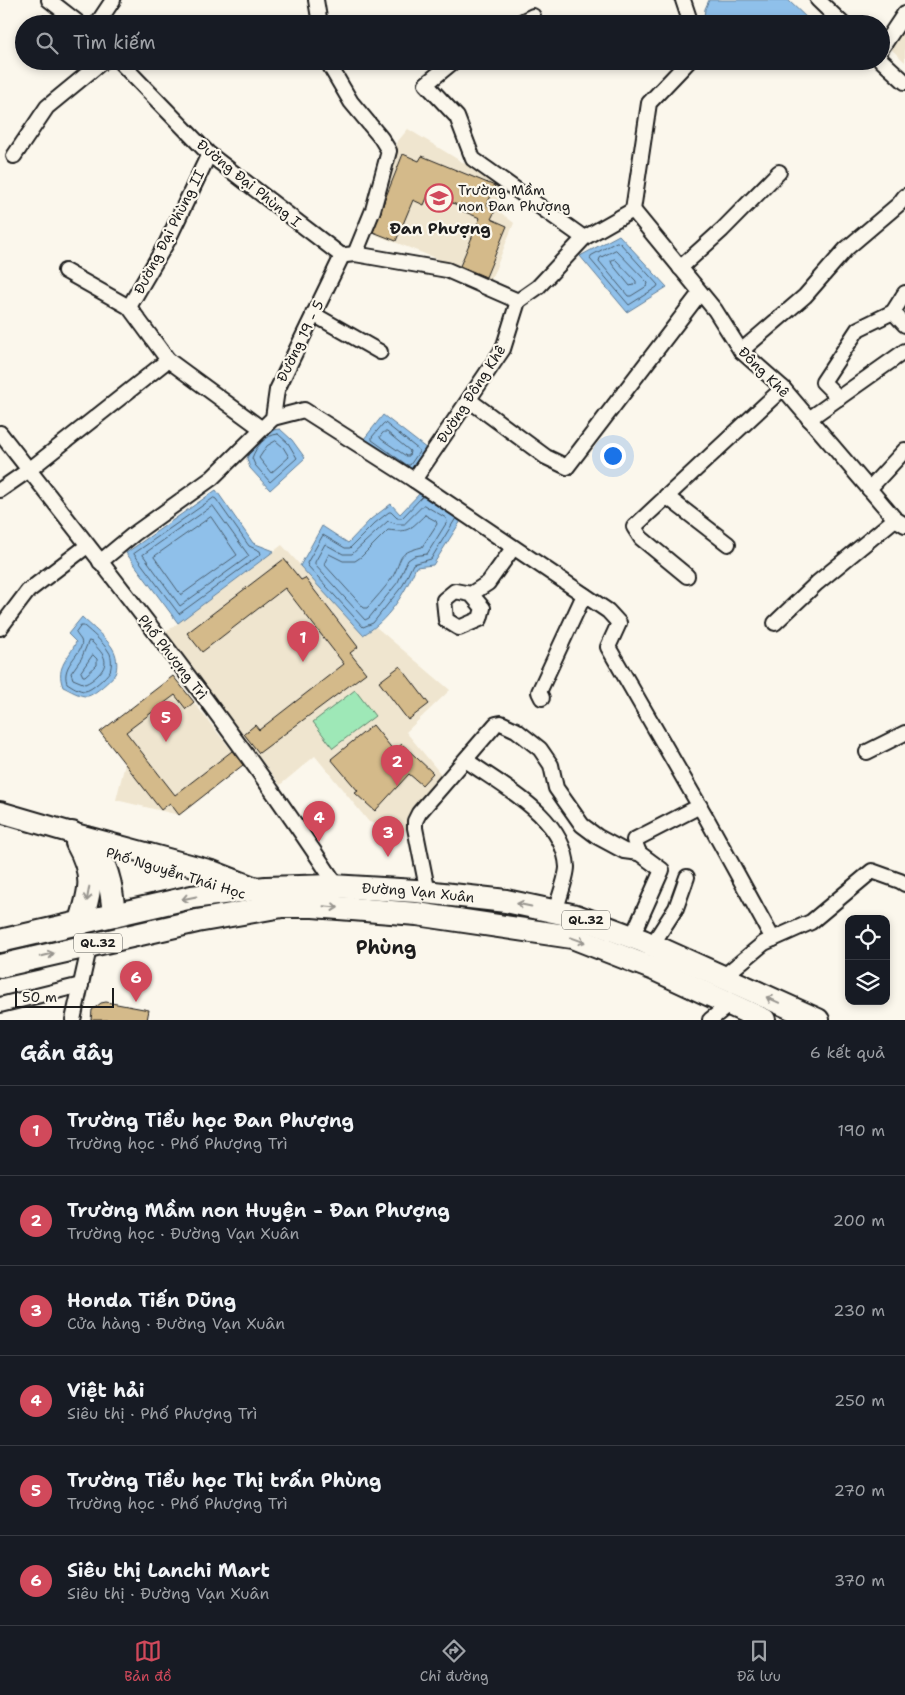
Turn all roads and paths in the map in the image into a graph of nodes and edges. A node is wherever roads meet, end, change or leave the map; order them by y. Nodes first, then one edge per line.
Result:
1 (49, 0) edge
2 (114, 0) edge
3 (316, 0) edge
4 (683, 0) edge
5 (818, 0) edge
6 (905, 13) edge
7 (68, 15) edge
8 (103, 15) edge
9 (318, 15) edge
10 (688, 15) edge
11 (834, 15) edge
12 (890, 35) edge
13 (890, 68) edge
14 (92, 70) edge
15 (128, 70) edge
16 (332, 70) edge
17 (443, 70) edge
18 (680, 70) edge
19 (905, 82) edge
20 (209, 154) junction
21 (14, 156) dead end
22 (779, 172) dead end
23 (905, 196) edge
24 (633, 210) junction
25 (584, 238) junction
26 (349, 255) junction
27 (680, 268) junction
28 (65, 271) dead end
29 (700, 293) junction
30 (905, 293) edge
31 (518, 300) junction
32 (129, 307) junction
33 (893, 312) junction
34 (314, 314) junction
35 (905, 325) edge
36 (741, 351) junction
37 (905, 351) edge
38 (380, 352) dead end
39 (168, 360) junction
40 (783, 388) junction
41 (839, 398) junction
42 (469, 400) junction
43 (273, 418) junction
44 (809, 419) junction
45 (262, 429) junction
46 (0, 433) edge
47 (905, 450) edge
48 (29, 470) junction
49 (414, 480) junction
50 (869, 489) junction
51 (0, 490) edge
52 (666, 496) junction
53 (900, 522) edge
54 (728, 544) dead end
55 (87, 546) junction
56 (513, 548) junction
57 (100, 562) junction
58 (687, 576) dead end
59 (471, 594) dead end
60 (584, 595) junction
61 (775, 623) dead end
62 (0, 628) edge
63 (542, 698) dead end
64 (905, 733) edge
65 (867, 752) dead end
66 (470, 763) dead end
67 (700, 806) junction
68 (0, 812) edge
69 (72, 833) junction
70 (639, 854) junction
71 (687, 877) dead end
72 (905, 884) edge
73 (242, 885) junction
74 (337, 886) junction
75 (428, 893) junction
76 (282, 906) junction
77 (555, 912) junction
78 (243, 913) junction
79 (114, 915) junction
80 (80, 924) junction
81 (774, 939) junction
82 (0, 941) edge
83 (642, 941) junction
84 (90, 944) junction
85 (0, 966) edge
86 (81, 985) junction
87 (726, 990) junction
88 (0, 1005) edge
89 (73, 1020) edge
90 (710, 1020) edge
91 (764, 1020) edge
92 (818, 1020) edge

1 - 7 street
2 - 8 street
3 - 9 street
4 - 10 street
5 - 11 street
6 - 12 street
13 - 19 street
14 - 21 street
15 - 20 street, Đường Đại Phùng I
16 - 26 street, Đường 19 - 5
17 - 25 street
18 - 24 street
20 - 26 street, Đường Đại Phùng I
20 - 32 street, Đường Đại Phùng II
22 - 27 street
23 - 36 street
24 - 25 street
24 - 27 street, Đông Khê
25 - 31 street
26 - 31 street
26 - 34 street, Đường 19 - 5
27 - 29 street, Đông Khê
28 - 32 street
29 - 36 street, Đông Khê
29 - 42 street
30 - 33 street
31 - 42 street, Đường Đông Khê
32 - 39 street, Đường Đại Phùng II
33 - 35 street
33 - 41 street
34 - 38 street
34 - 43 street, Đường 19 - 5
36 - 40 street, Đông Khê
37 - 41 street
39 - 45 street, Đường Đại Phùng II
39 - 48 street
40 - 44 street, Đông Khê
40 - 52 street
41 - 44 street
42 - 49 street, Đường Đông Khê
43 - 45 street
43 - 49 street
44 - 50 street, Đông Khê
45 - 57 street
46 - 48 street, Phố Phượng Trì
47 - 50 street
48 - 51 street
48 - 55 street, Phố Phượng Trì
49 - 56 street
50 - 53 street, Đông Khê
52 - 54 street
52 - 58 street
53 - 61 street
55 - 57 street, Phố Phượng Trì
55 - 62 street
56 - 59 street
56 - 60 street
57 - 74 street, Phố Phượng Trì
60 - 63 street
60 - 67 street
64 - 65 street
66 - 77 street
67 - 70 street
67 - 81 street
68 - 69 main road, Phố Nguyễn Thái Học / QL.32
69 - 73 main road, Phố Nguyễn Thái Học / QL.32
69 - 79 highway
69 -> 80 highway
70 - 75 street
70 - 83 street
71 - 83 street
72 - 81 street
73 - 74 highway, Đường Vạn Xuân / QL.32
73 - 76 main road, QL.32
73 - 78 highway
73 -> 79 highway, Đường Vạn Xuân / QL.32
74 - 75 highway, Đường Vạn Xuân / QL.32
77 -> 75 highway, Đường Vạn Xuân / QL.32
76 - 78 highway, Đường Vạn Xuân / QL.32
76 -> 87 highway, Đường Vạn Xuân / QL.32
77 - 83 highway, Đường Vạn Xuân / QL.32
78 - 84 highway, Đường Vạn Xuân / QL.32
79 - 80 highway, Đường Vạn Xuân / QL.32
80 - 82 highway, Đường Vạn Xuân / QL.32
81 - 87 street
83 - 87 highway, Đường Vạn Xuân / QL.32
85 -> 84 highway, Đường Vạn Xuân / QL.32
84 - 86 street
86 - 88 street
86 - 89 street
87 - 90 street
87 - 91 highway, Đường Vạn Xuân / QL.32
92 -> 87 highway, Đường Vạn Xuân / QL.32

